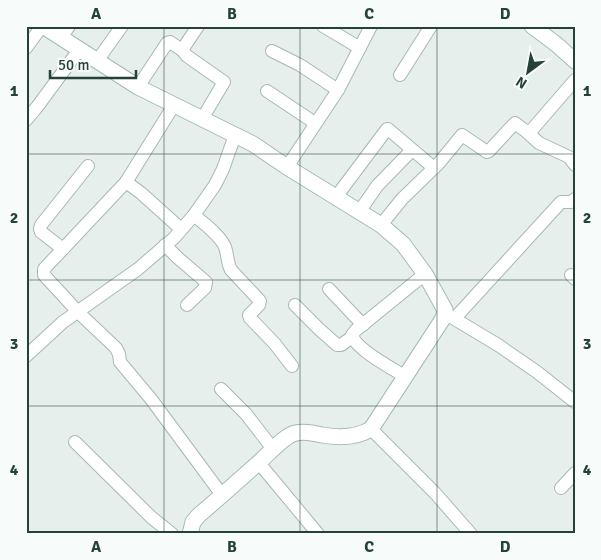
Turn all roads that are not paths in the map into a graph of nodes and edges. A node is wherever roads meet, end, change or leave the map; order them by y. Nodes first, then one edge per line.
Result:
1 (42, 26) edge
2 (122, 26) edge
3 (198, 26) edge
4 (323, 26) edge
5 (371, 26) edge
6 (431, 26) edge
7 (532, 26) edge
8 (65, 32) edge
9 (26, 48) edge
10 (360, 48) junction
11 (79, 50) junction
12 (182, 50) junction
13 (272, 51) dead end
14 (97, 61) junction
15 (575, 61) edge
16 (400, 75) dead end
17 (575, 80) edge
18 (138, 87) junction
19 (338, 90) junction
20 (267, 91) dead end
21 (174, 105) junction
22 (202, 119) junction
23 (26, 120) edge
24 (315, 123) junction
25 (528, 133) junction
26 (235, 135) junction
27 (412, 150) junction
28 (575, 165) edge
29 (88, 166) dead end
30 (287, 167) junction
31 (434, 168) junction
32 (126, 182) junction
33 (336, 197) junction
34 (575, 199) edge
35 (359, 212) junction
36 (194, 215) junction
37 (381, 225) junction
38 (181, 229) junction
39 (166, 245) junction
40 (63, 249) junction
41 (425, 274) junction
42 (329, 289) dead end
43 (295, 304) dead end
44 (187, 305) dead end
45 (78, 312) junction
46 (450, 316) junction
47 (362, 325) junction
48 (352, 337) junction
49 (26, 356) edge
50 (292, 366) dead end
51 (406, 377) junction
52 (221, 389) dead end
53 (575, 402) edge
54 (371, 429) junction
55 (75, 442) dead end
56 (273, 449) junction
57 (259, 462) junction
58 (575, 473) edge
59 (561, 488) dead end
60 (222, 495) junction
61 (172, 534) edge
62 (190, 534) edge
63 (318, 534) edge
64 (471, 534) edge

1 - 8 street
1 - 9 street
2 - 14 street
3 - 12 street
4 - 10 street
5 - 10 street
6 - 16 street
7 - 15 street
8 - 11 street
10 - 19 street
11 - 14 street
11 - 23 street
12 - 18 street
12 - 22 street
13 - 19 street
14 - 18 street
17 - 25 street
18 - 21 street
19 - 24 street
20 - 24 street
21 - 22 street
21 - 32 street
22 - 26 street
24 - 30 street
25 - 28 street
25 - 31 street
26 - 30 street
26 - 36 street
27 - 31 street
27 - 33 street
27 - 35 street
29 - 40 street
30 - 33 street
31 - 37 street
32 - 38 street
32 - 40 street
33 - 35 street
34 - 46 street
35 - 37 street
36 - 38 street
36 - 50 street
37 - 41 street
38 - 39 street
39 - 44 street
39 - 45 street
40 - 45 street
41 - 46 street
41 - 47 street
42 - 47 street
43 - 48 street
45 - 49 street
45 - 60 street
46 - 51 street
46 - 53 street
47 - 48 street
48 - 51 street
51 - 54 street
52 - 56 street
54 - 56 street
54 - 64 street
55 - 61 street
56 - 57 street
57 - 60 street
57 - 63 street
58 - 59 street
60 - 62 street

